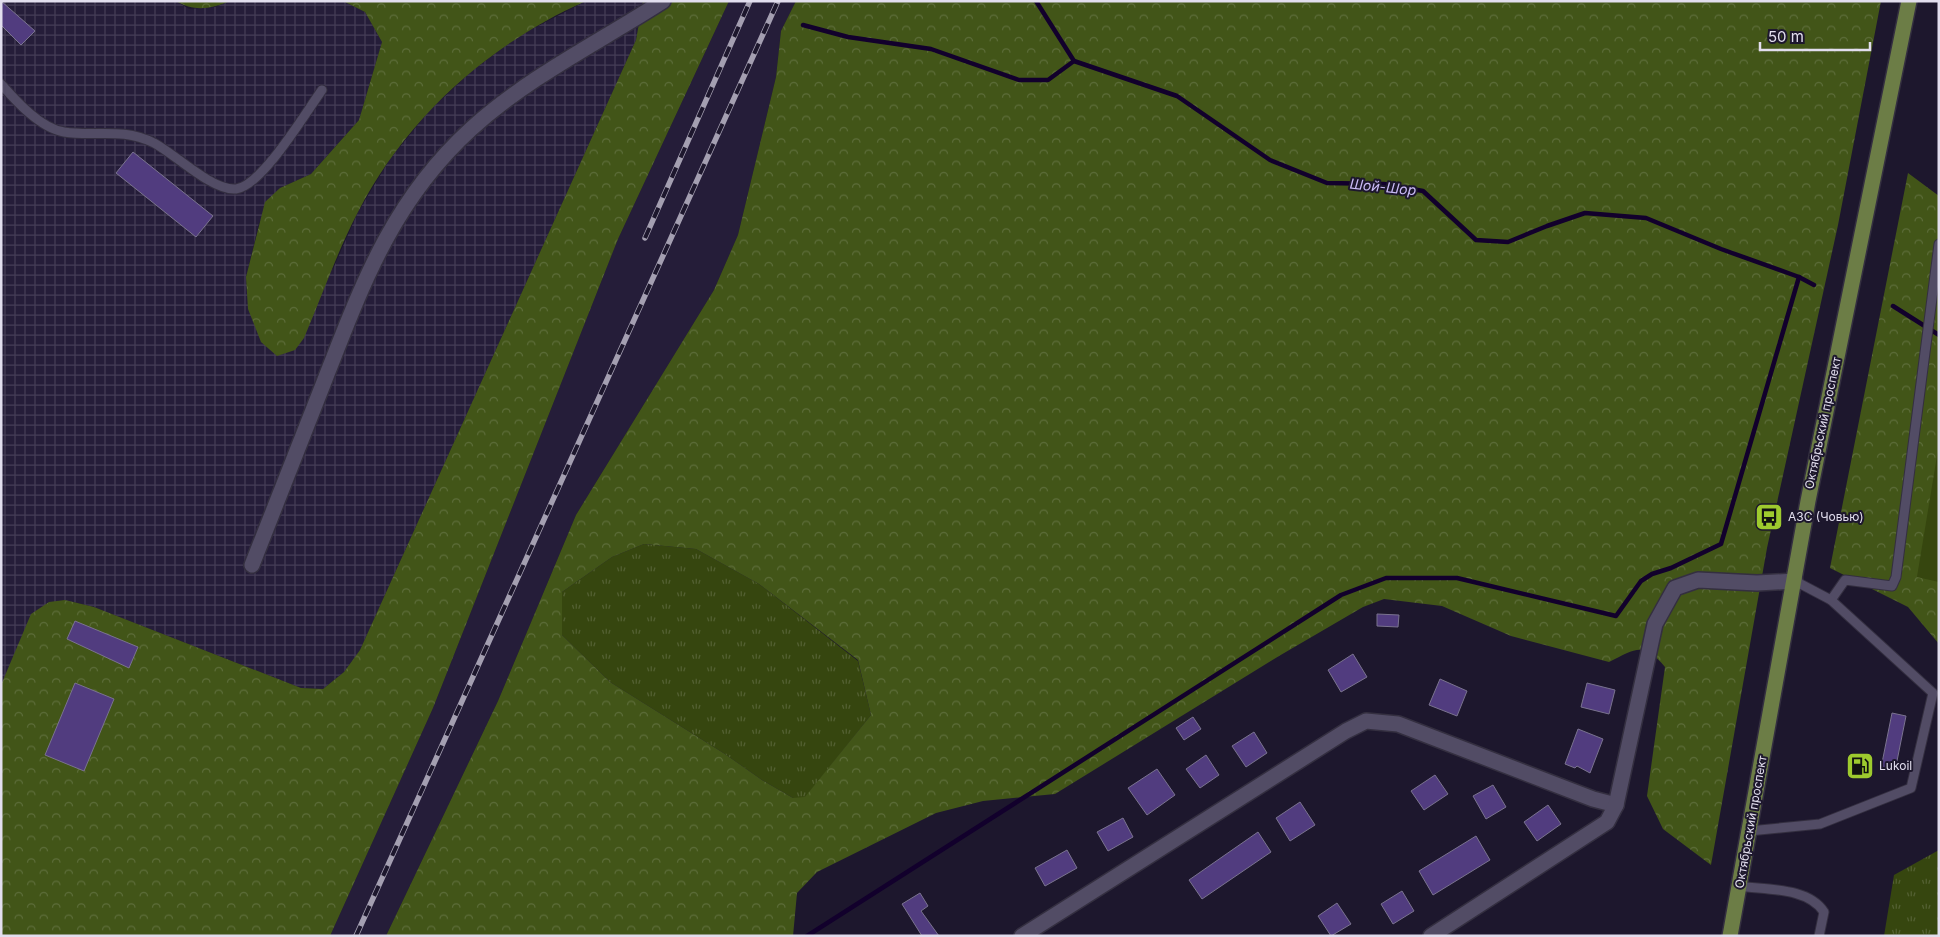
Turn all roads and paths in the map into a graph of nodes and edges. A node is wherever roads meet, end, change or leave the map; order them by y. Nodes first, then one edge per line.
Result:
1 (663, 1) edge
2 (1909, 1) edge
3 (1, 84) edge
4 (322, 90) dead end
5 (1939, 244) edge
6 (252, 565) dead end
7 (1795, 581) junction
8 (1831, 600) junction
9 (1616, 805) junction
10 (1750, 831) junction
11 (1739, 886) junction
12 (1022, 936) edge
13 (1431, 936) edge
14 (1730, 936) edge
15 (1819, 936) edge

1 - 6 street
2 - 7 main road, Октябрьский проспект
3 - 4 lane
5 - 8 lane
7 - 8 lane
7 - 9 street
7 - 10 main road, Октябрьский проспект
8 - 10 lane
9 - 12 street
9 - 13 street
10 - 11 main road, Октябрьский проспект
11 - 14 main road, Октябрьский проспект
11 - 15 lane

